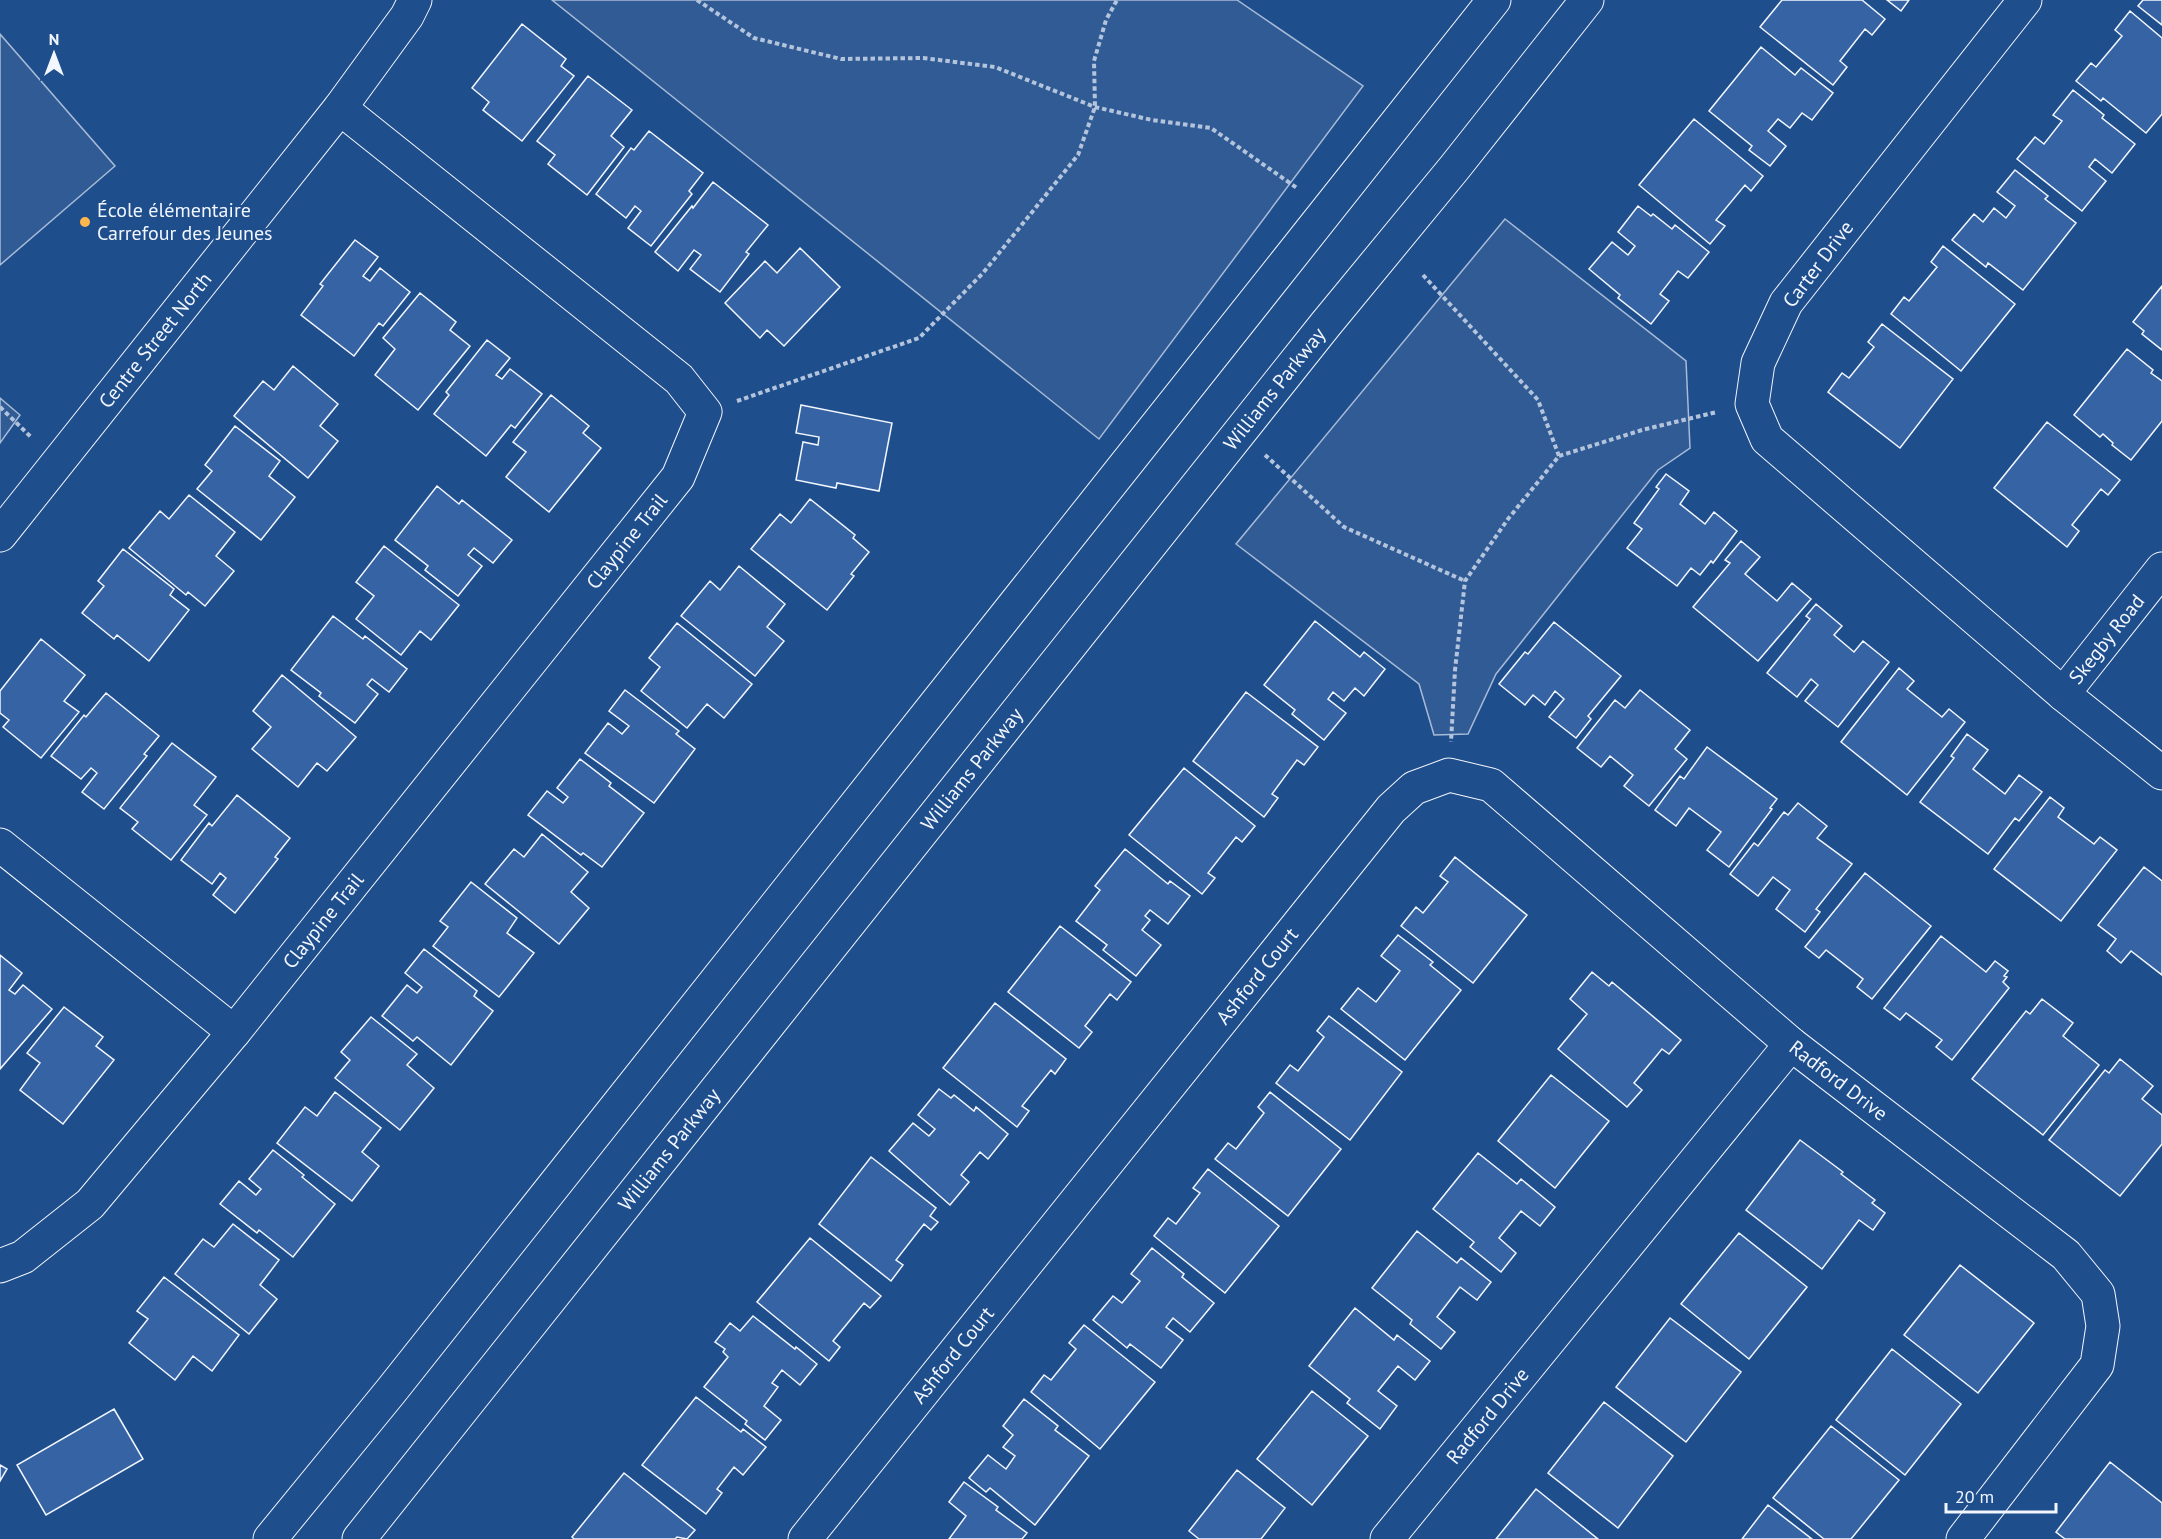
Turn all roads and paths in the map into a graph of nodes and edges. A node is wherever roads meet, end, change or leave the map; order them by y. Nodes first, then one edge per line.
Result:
1 (415, 0) edge
2 (697, 0) edge
3 (1117, 0) edge
4 (1494, 0) edge
5 (1587, 0) edge
6 (2025, 0) edge
7 (1095, 107) junction
8 (340, 108) junction
9 (1298, 188) dead end
10 (1423, 275) dead end
11 (1752, 404) junction
12 (0, 407) edge
13 (705, 412) junction
14 (1240, 432) junction
15 (1559, 456) junction
16 (57, 462) junction
17 (0, 535) edge
18 (2162, 569) edge
19 (1465, 581) junction
20 (2063, 694) junction
21 (2162, 773) edge
22 (1449, 776) junction
23 (0, 845) edge
24 (234, 1032) junction
25 (1791, 1044) junction
26 (0, 1266) edge
27 (270, 1539) edge
28 (359, 1539) edge
29 (805, 1539) edge
30 (1387, 1539) edge
31 (1963, 1539) edge

1 - 8 street, Centre Street North
2 - 7 path
3 - 7 path
4 - 27 street
5 - 14 street, Williams Parkway
6 - 11 street, Carter Drive
7 - 9 path
7 - 13 path
8 - 13 street
8 - 16 street, Centre Street North
10 - 15 path
11 - 15 path
11 - 20 street
12 - 16 path
13 - 24 street, Claypine Trail
14 - 19 path
14 - 28 street, Williams Parkway
15 - 19 path
16 - 17 street, Centre Street North
18 - 20 street, Skegby Road
19 - 22 path
20 - 21 street, Skegby Road
22 - 25 street
22 - 29 street, Ashford Court
23 - 24 street
24 - 26 street, Claypine Trail
25 - 30 street, Radford Drive
25 - 31 street, Radford Drive

